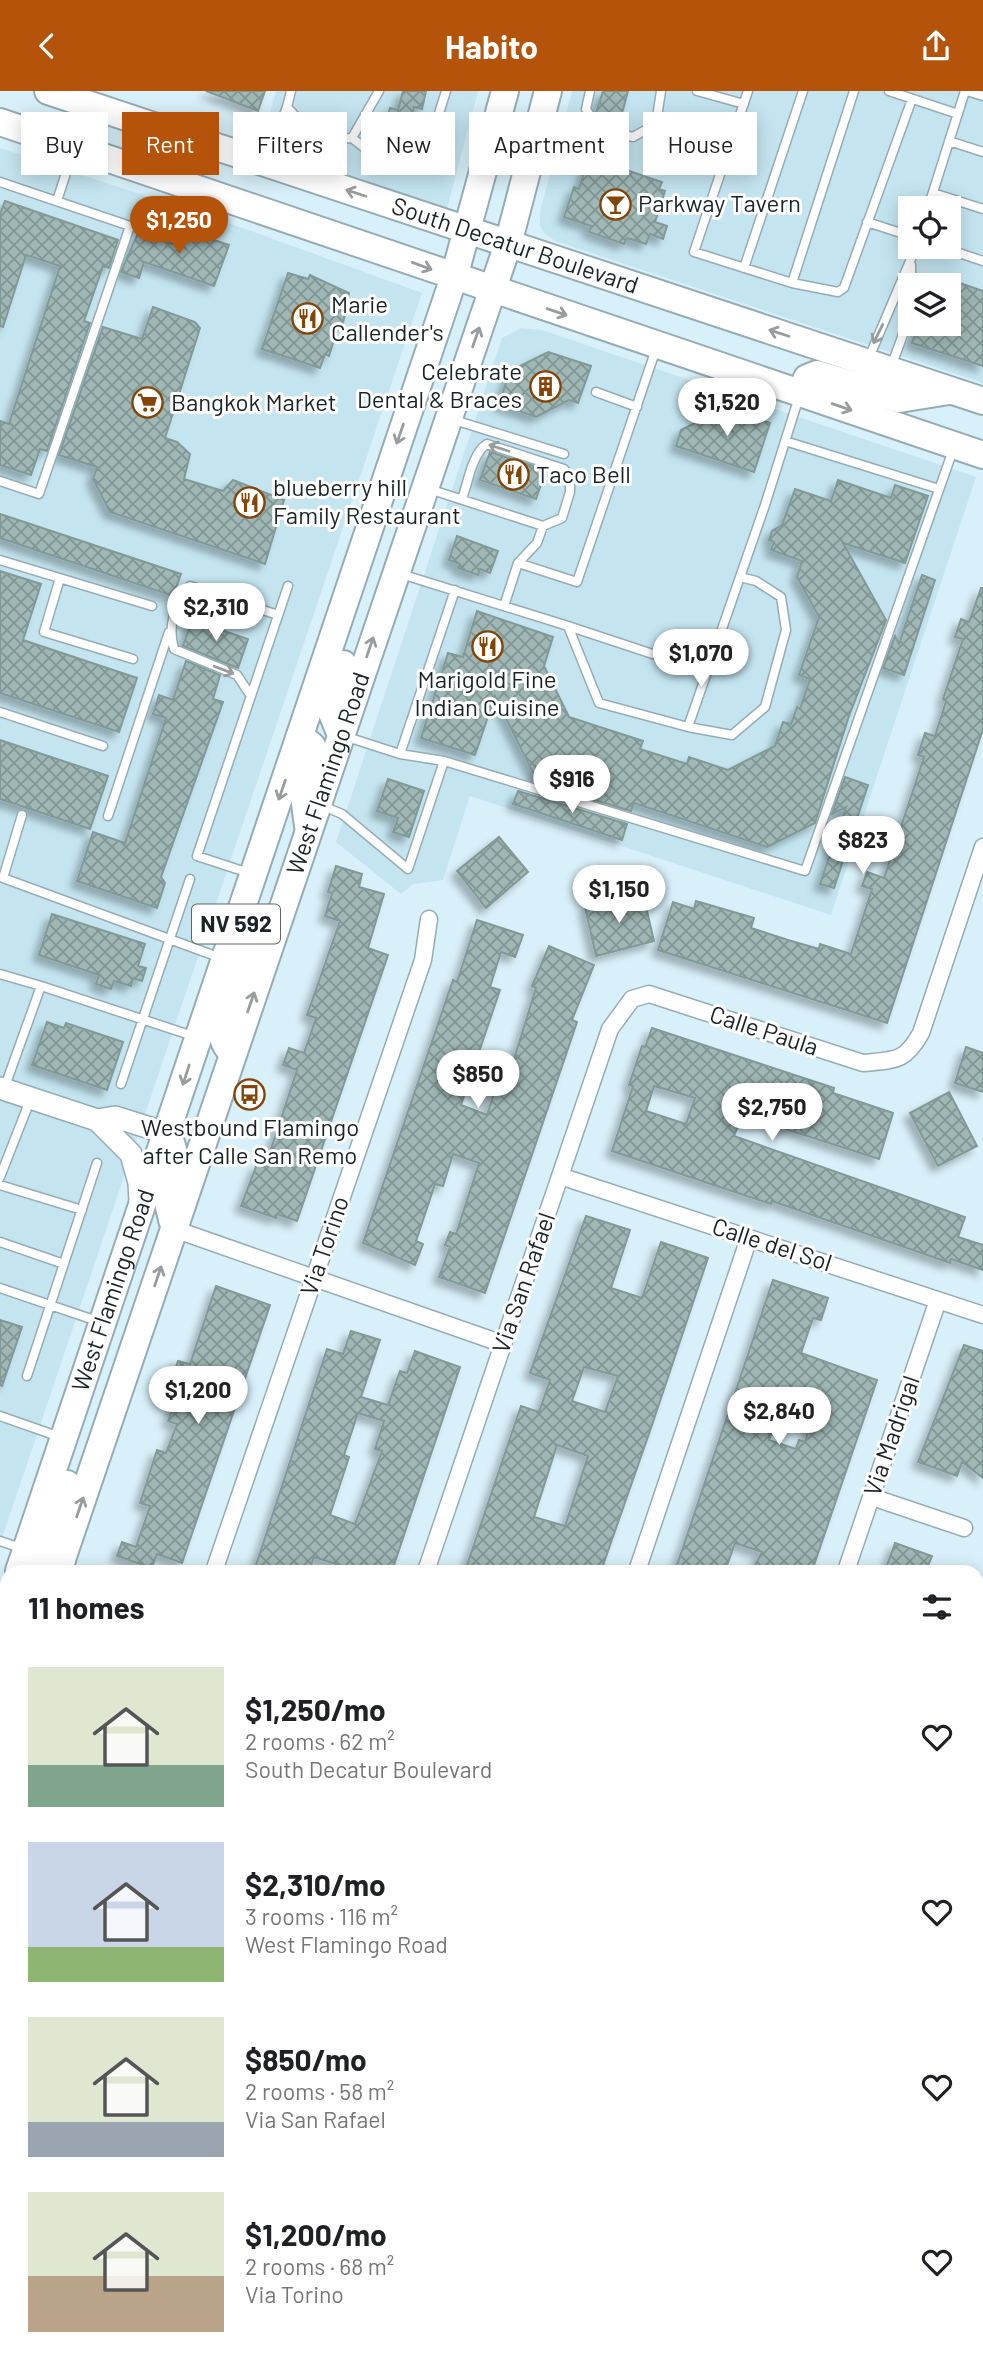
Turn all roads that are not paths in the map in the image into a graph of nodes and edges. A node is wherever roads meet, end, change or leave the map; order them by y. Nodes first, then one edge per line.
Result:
1 (48, 91) edge
2 (291, 91) edge
3 (379, 91) edge
4 (446, 91) edge
5 (505, 91) edge
6 (548, 91) edge
7 (590, 91) edge
8 (661, 91) edge
9 (697, 91) edge
10 (748, 91) edge
11 (803, 91) edge
12 (854, 91) edge
13 (889, 91) edge
14 (966, 91) edge
15 (983, 96) edge
16 (912, 99) junction
17 (744, 104) junction
18 (287, 107) junction
19 (285, 112) edge
20 (291, 112) edge
21 (658, 112) edge
22 (741, 112) edge
23 (958, 114) junction
24 (0, 122) edge
25 (21, 129) edge
26 (643, 131) edge
27 (347, 138) edge
28 (352, 138) junction
29 (949, 141) junction
30 (233, 152) edge
31 (983, 152) edge
32 (108, 160) edge
33 (65, 175) edge
34 (303, 175) edge
35 (320, 175) edge
36 (720, 175) edge
37 (318, 180) junction
38 (0, 182) edge
39 (933, 193) junction
40 (932, 196) edge
41 (57, 201) junction
42 (983, 209) edge
43 (867, 222) junction
44 (468, 230) junction
45 (898, 232) edge
46 (508, 244) junction
47 (961, 253) edge
48 (912, 259) edge
49 (983, 261) edge
50 (911, 262) junction
51 (744, 268) junction
52 (911, 273) edge
53 (454, 277) junction
54 (792, 283) junction
55 (492, 289) junction
56 (900, 336) edge
57 (657, 346) junction
58 (878, 366) junction
59 (950, 390) junction
60 (596, 392) dead end
61 (800, 393) junction
62 (983, 401) edge
63 (637, 407) junction
64 (448, 418) junction
65 (785, 441) junction
66 (955, 445) junction
67 (564, 454) dead end
68 (983, 455) edge
69 (0, 481) edge
70 (424, 488) junction
71 (939, 489) junction
72 (462, 499) junction
73 (543, 526) junction
74 (0, 560) edge
75 (519, 563) junction
76 (395, 572) junction
77 (740, 577) junction
78 (60, 578) junction
79 (288, 586) dead end
80 (455, 590) junction
81 (344, 605) junction
82 (504, 605) junction
83 (152, 606) dead end
84 (278, 615) junction
85 (568, 626) junction
86 (169, 632) junction
87 (133, 659) dead end
88 (708, 672) junction
89 (251, 696) junction
90 (0, 712) edge
91 (688, 727) junction
92 (341, 734) junction
93 (300, 736) junction
94 (103, 746) dead end
95 (400, 754) junction
96 (444, 761) junction
97 (318, 804) junction
98 (22, 815) dead end
99 (108, 816) dead end
100 (308, 832) junction
101 (983, 848) edge
102 (190, 879) dead end
103 (2, 880) edge
104 (250, 883) junction
105 (429, 919) dead end
106 (170, 937) junction
107 (225, 959) junction
108 (0, 974) edge
109 (41, 986) junction
110 (632, 999) joint
111 (143, 1019) junction
112 (198, 1038) junction
113 (233, 1053) junction
114 (121, 1084) dead end
115 (2, 1089) edge
116 (31, 1098) junction
117 (97, 1120) junction
118 (166, 1133) junction
119 (97, 1163) dead end
120 (560, 1176) junction
121 (0, 1177) edge
122 (0, 1185) edge
123 (82, 1210) junction
124 (139, 1215) junction
125 (174, 1229) junction
126 (749, 1238) junction
127 (0, 1242) edge
128 (64, 1264) junction
129 (313, 1278) junction
130 (0, 1287) edge
131 (938, 1300) junction
132 (51, 1305) junction
133 (983, 1315) edge
134 (102, 1323) junction
135 (503, 1344) junction
136 (27, 1376) dead end
137 (0, 1416) edge
138 (64, 1438) junction
139 (872, 1497) junction
140 (964, 1528) dead end
141 (0, 1541) edge
142 (41, 1565) edge
143 (216, 1565) edge
144 (428, 1565) edge
145 (639, 1565) edge
146 (848, 1565) edge

1 - 30 main road, South Decatur Boulevard
2 - 18 lane
3 - 28 lane
4 - 28 lane
5 - 44 main road, West Flamingo Road / NV 592
6 - 46 main road, West Flamingo Road / NV 592
7 - 26 lane
8 - 21 lane
9 - 17 lane
10 - 17 lane
11 - 51 lane
12 - 54 lane
13 - 16 lane
14 - 15 lane
14 - 23 lane
16 - 23 lane
16 - 43 lane
17 - 22 lane
18 - 19 lane
18 - 20 lane
23 - 29 lane
24 - 25 main road, South Decatur Boulevard
27 - 28 lane
29 - 31 lane
29 - 39 lane
32 -> 53 main road, South Decatur Boulevard
33 - 41 lane
34 - 37 main road, South Decatur Boulevard
35 - 37 lane
36 - 51 lane
44 -> 37 main road, South Decatur Boulevard
38 - 41 lane
39 - 40 lane
39 - 42 lane
41 - 69 lane
43 - 45 lane
43 - 54 lane
44 - 46 main road, South Decatur Boulevard
44 - 53 main road, West Flamingo Road / NV 592
46 - 55 main road, West Flamingo Road / NV 592
58 -> 46 main road, South Decatur Boulevard
47 - 49 lane
48 - 50 lane
50 - 52 lane
50 -> 58 lane
51 - 54 lane
53 - 55 main road, South Decatur Boulevard
53 -> 81 main road, West Flamingo Road / NV 592
55 -> 57 main road, South Decatur Boulevard
64 -> 55 main road, West Flamingo Road / NV 592
56 - 58 lane
57 - 61 main road, South Decatur Boulevard
57 - 63 lane
58 - 59 main road, South Decatur Boulevard
59 - 61 main road
59 - 62 main road, South Decatur Boulevard
60 - 63 lane
61 - 65 lane
61 -> 66 main road, South Decatur Boulevard
63 - 75 lane
64 - 67 lane
64 - 70 main road, West Flamingo Road / NV 592
65 - 71 lane
65 - 77 lane
66 - 68 main road, South Decatur Boulevard
66 - 71 lane
70 - 72 lane
70 - 76 main road, West Flamingo Road / NV 592
71 - 96 lane
72 - 73 lane
73 -> 72 lane
73 - 75 lane
74 - 78 lane
75 - 82 lane
76 - 80 lane
92 -> 76 main road, West Flamingo Road / NV 592
77 - 88 lane
77 - 91 lane
78 - 83 lane
78 - 87 lane
79 - 84 lane
80 - 82 lane
80 - 95 lane
81 - 92 main road
81 - 93 main road, West Flamingo Road / NV 592
82 - 85 lane
84 - 86 lane
84 - 89 lane
85 - 88 lane
85 - 91 lane
86 -> 89 lane
86 - 99 lane
88 - 91 lane
89 - 104 lane
90 - 94 lane
92 - 95 lane
92 - 97 main road, West Flamingo Road / NV 592
93 - 100 main road
93 -> 104 main road, West Flamingo Road / NV 592
95 - 96 lane
96 - 97 lane
97 - 100 main road, West Flamingo Road / NV 592
98 - 103 lane
113 -> 100 main road, West Flamingo Road / NV 592
101 - 110 street, Calle Paula
102 - 106 lane
103 - 106 lane
104 - 107 main road, West Flamingo Road / NV 592
104 - 113 main road
105 - 129 street, Via Torino
106 - 107 lane
106 - 111 lane
107 - 112 main road, West Flamingo Road / NV 592
108 - 109 lane
109 - 111 lane
109 - 115 lane
110 - 120 street, Via San Rafael
111 - 112 lane
111 - 114 lane
112 -> 118 main road, West Flamingo Road / NV 592
113 - 125 main road, West Flamingo Road / NV 592
115 - 116 street
116 - 117 street
116 - 121 lane
117 - 118 street
117 - 124 street
118 - 124 main road, West Flamingo Road / NV 592
118 - 125 main road
119 - 123 lane
120 - 126 street, Calle del Sol
120 - 135 street, Via San Rafael
122 - 123 lane
123 - 128 lane
124 - 134 main road, West Flamingo Road / NV 592
125 - 129 street
142 -> 125 main road, West Flamingo Road / NV 592
126 - 131 street, Calle del Sol
126 - 145 street
127 - 128 lane
128 - 132 lane
129 - 135 street
129 - 143 street, Via Torino
130 - 132 lane
131 - 133 street, Calle del Sol
131 - 139 street, Via Madrigal
132 - 134 lane
132 - 136 lane
134 - 138 main road, West Flamingo Road / NV 592
135 - 144 street, Via San Rafael
137 - 138 lane
138 - 142 main road, West Flamingo Road / NV 592
138 - 142 main road
139 - 140 street
139 - 146 street, Via Madrigal
141 - 142 lane

